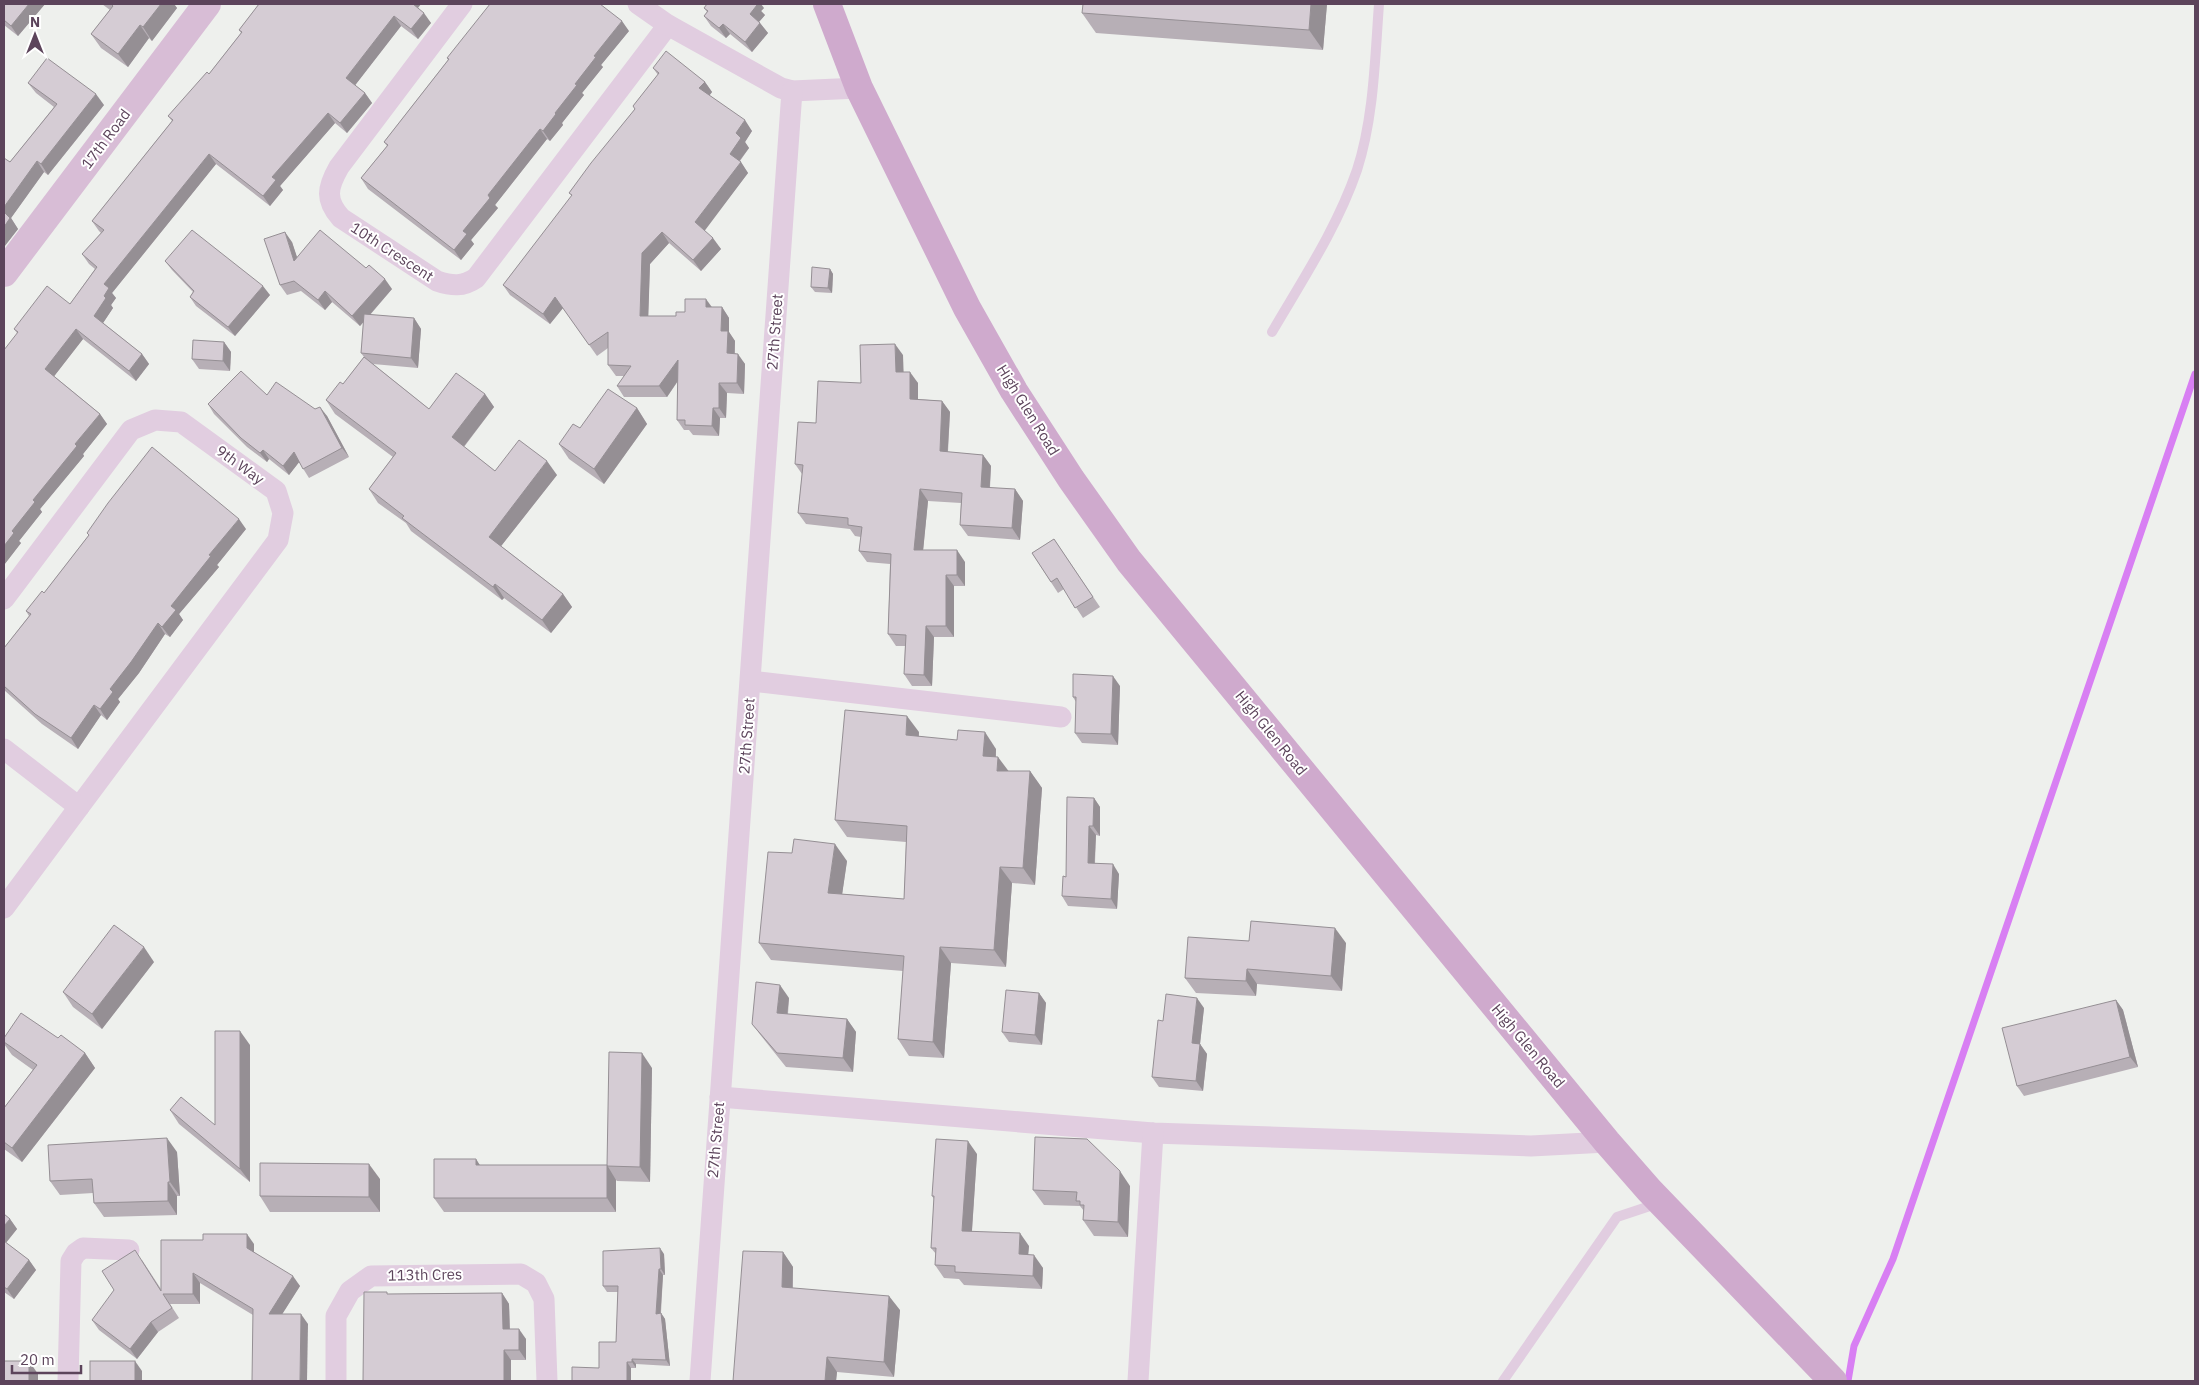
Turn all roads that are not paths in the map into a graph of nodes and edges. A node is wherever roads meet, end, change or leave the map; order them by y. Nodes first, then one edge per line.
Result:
1 (207, 4) edge
2 (462, 4) edge
3 (638, 4) edge
4 (828, 4) edge
5 (1379, 4) edge
6 (668, 25) junction
7 (859, 88) junction
8 (792, 91) junction
9 (4, 273) edge
10 (1272, 332) dead end
11 (4, 599) edge
12 (751, 681) junction
13 (1061, 717) dead end
14 (4, 749) edge
15 (79, 806) junction
16 (4, 908) edge
17 (720, 1097) junction
18 (1153, 1133) junction
19 (1607, 1142) junction
20 (1661, 1202) junction
21 (129, 1250) dead end
22 (1827, 1375) edge
23 (68, 1381) edge
24 (336, 1381) edge
25 (546, 1381) edge
26 (700, 1381) edge
27 (1138, 1381) edge
28 (1503, 1381) edge

1 - 9 street, 17th Road
2 - 6 street, 10th Crescent
3 - 6 street
4 - 7 main road, High Glen Road
5 - 10 lane
6 - 8 street
7 - 8 street
7 - 19 main road, High Glen Road
8 - 12 street, 27th Street
11 - 15 street, 9th Way
12 - 13 street
12 - 17 street, 27th Street
14 - 15 street
15 - 16 street, 9th Way
17 - 18 street
17 - 26 street, 27th Street
18 - 19 street
18 - 27 street
19 - 20 main road, High Glen Road
20 - 22 main road, High Glen Road
20 - 28 lane
21 - 23 street
24 - 25 street, 113th Cres

